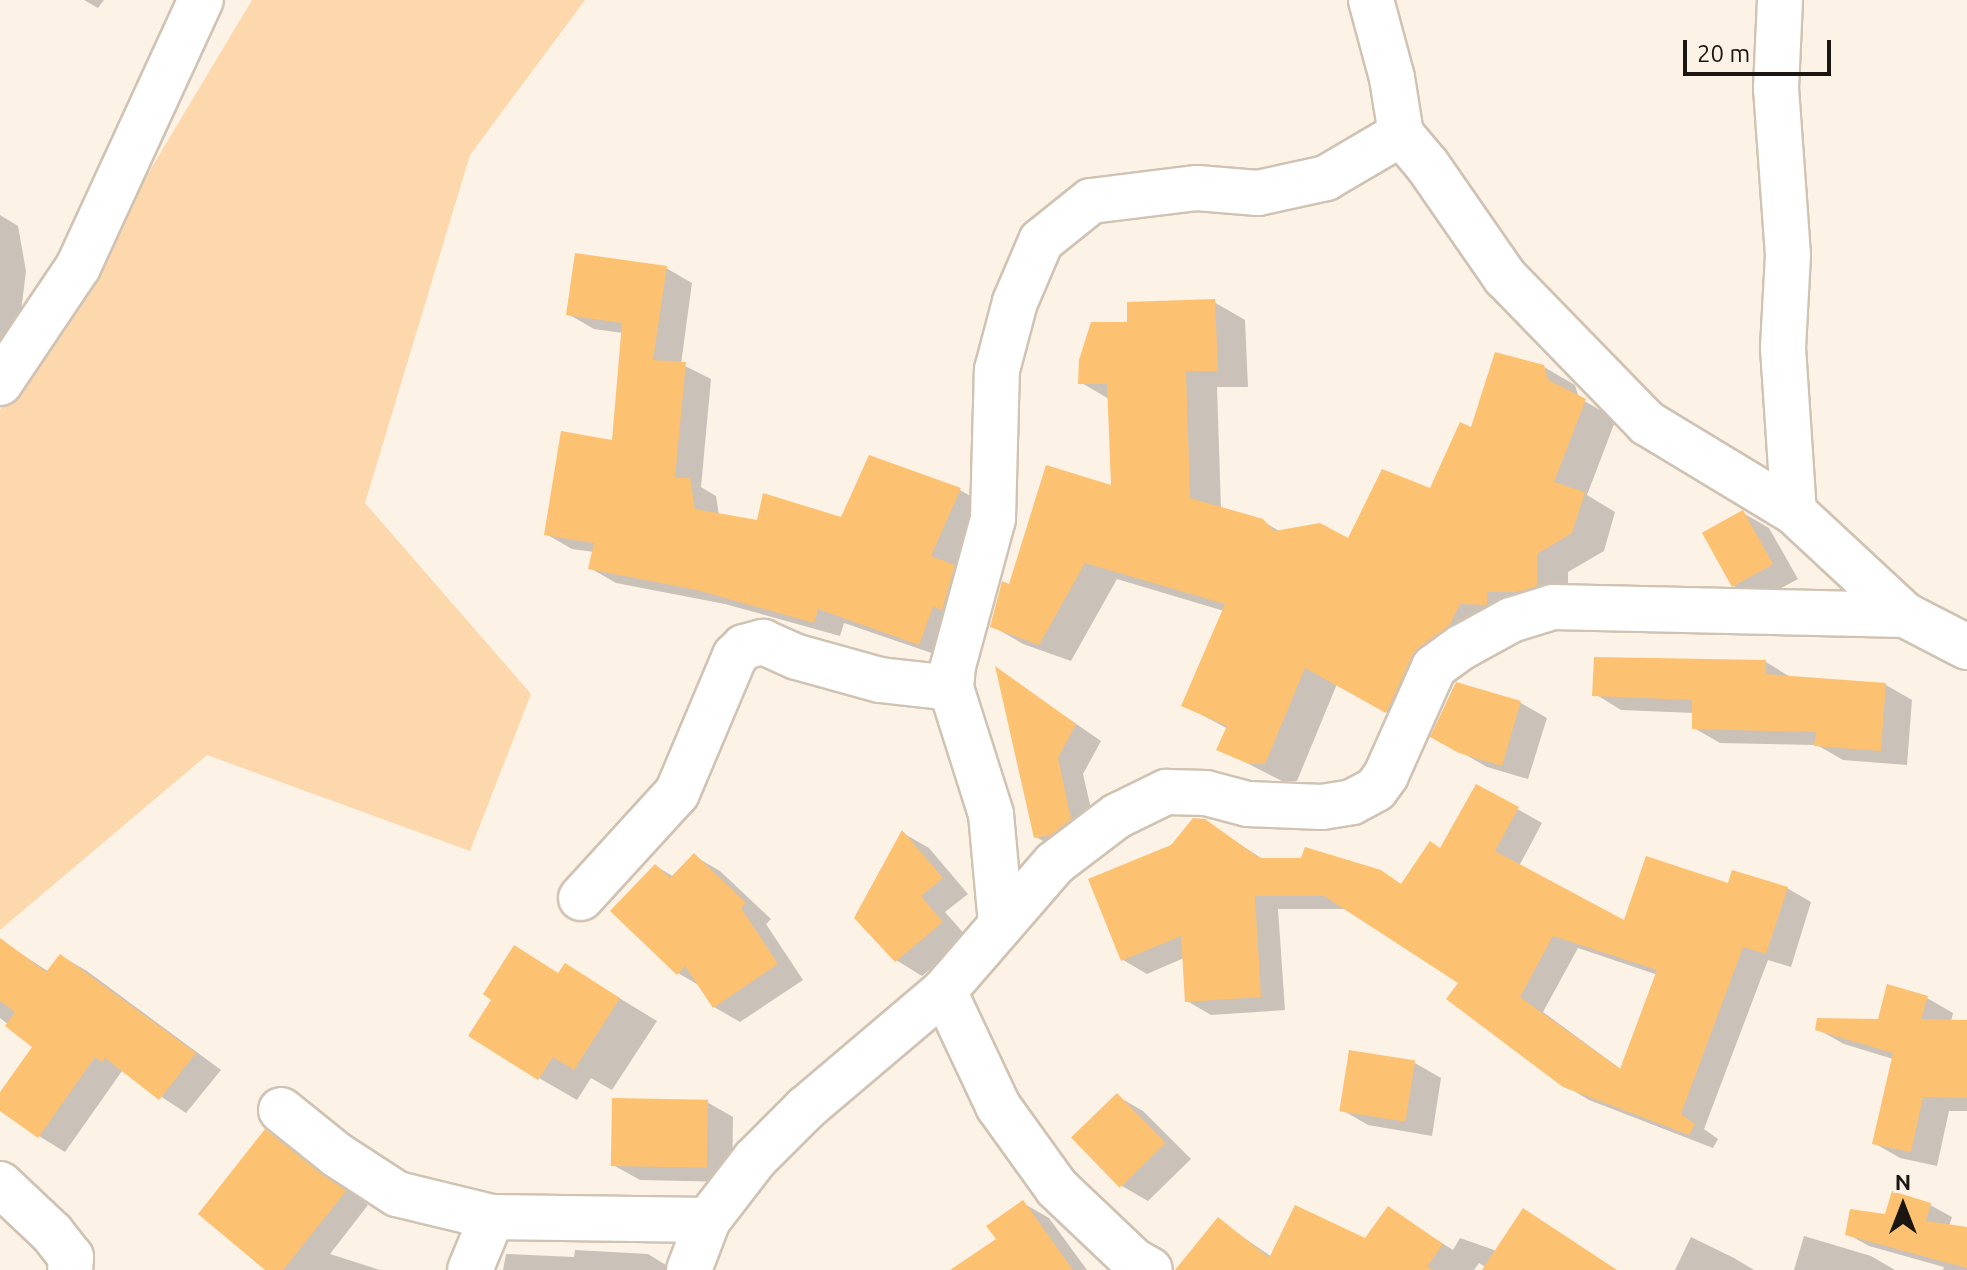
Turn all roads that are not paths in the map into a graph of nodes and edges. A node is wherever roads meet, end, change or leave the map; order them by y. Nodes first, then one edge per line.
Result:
1 (201, 0) edge
2 (1371, 0) edge
3 (1780, 0) edge
4 (1401, 134) junction
5 (0, 383) edge
6 (1794, 512) junction
7 (1905, 615) junction
8 (1967, 647) edge
9 (951, 688) junction
10 (581, 898) dead end
11 (1001, 924) junction
12 (944, 991) junction
13 (281, 1110) dead end
14 (0, 1184) edge
15 (492, 1217) junction
16 (708, 1220) junction
17 (70, 1270) edge
18 (470, 1270) edge
19 (689, 1270) edge
20 (1150, 1270) edge

1 - 5 street
2 - 4 street
3 - 6 street
4 - 6 street
4 - 9 street
6 - 7 street
7 - 8 street
7 - 11 street
9 - 10 street
9 - 11 street
11 - 12 street
12 - 16 street
12 - 20 street
13 - 15 street
14 - 17 street
15 - 16 street
15 - 18 street
16 - 19 street

